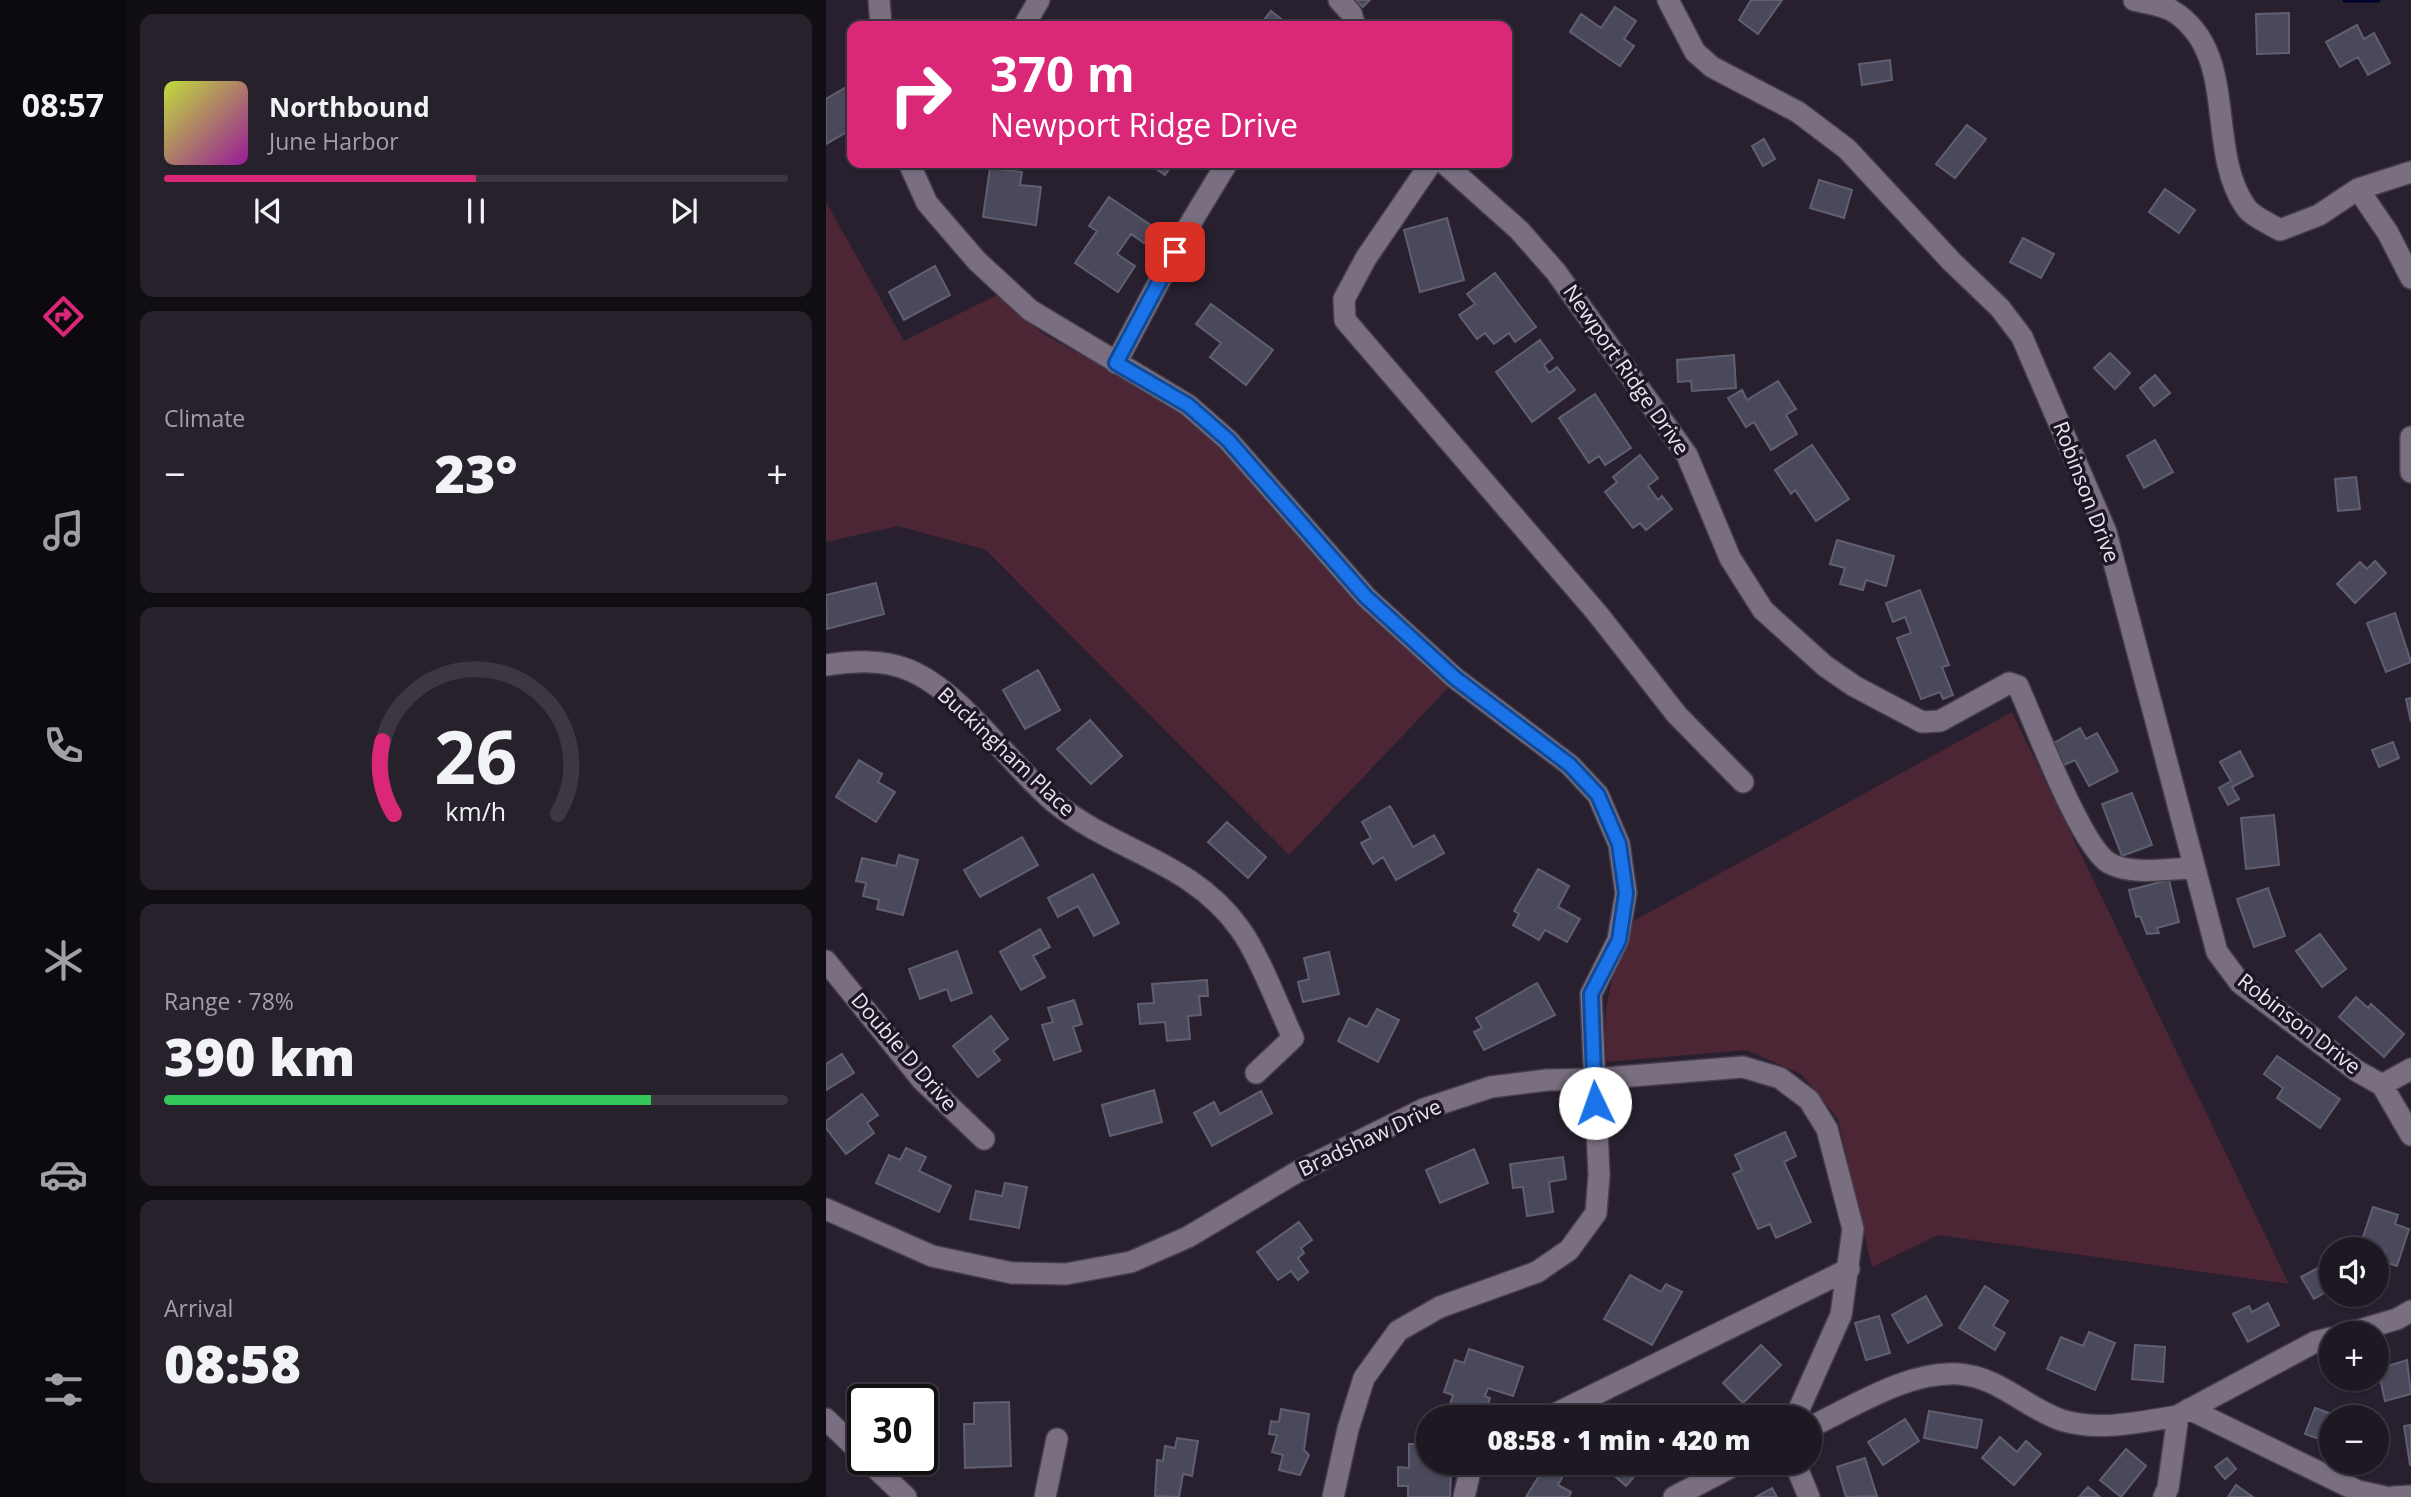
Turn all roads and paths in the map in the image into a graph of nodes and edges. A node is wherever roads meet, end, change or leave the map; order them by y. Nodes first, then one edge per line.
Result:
1 (879, 0) edge
2 (1039, 0) edge
3 (1339, 0) edge
4 (1668, 0) edge
5 (2134, 0) edge
6 (881, 21) edge
7 (1027, 21) edge
8 (1353, 21) edge
9 (911, 168) edge
10 (1224, 168) edge
11 (1428, 168) edge
12 (1450, 168) edge
13 (2411, 172) edge
14 (2358, 189) junction
15 (2411, 278) edge
16 (1116, 363) junction
17 (2411, 438) edge
18 (2411, 472) edge
19 (826, 666) edge
20 (1743, 782) dead end
21 (2195, 869) junction
22 (826, 961) edge
23 (2411, 1069) edge
24 (1256, 1073) dead end
25 (1594, 1079) junction
26 (2382, 1085) junction
27 (2411, 1135) edge
28 (984, 1139) dead end
29 (826, 1209) edge
30 (1849, 1269) junction
31 (2411, 1311) edge
32 (2389, 1322) edge
33 (2319, 1341) edge
34 (1573, 1405) edge
35 (1801, 1405) edge
36 (2183, 1413) junction
37 (826, 1419) edge
38 (1822, 1421) edge
39 (847, 1439) edge
40 (1057, 1439) dead end
41 (883, 1475) edge
42 (1469, 1475) edge
43 (1716, 1475) edge
44 (1800, 1475) edge
45 (2411, 1496) edge
46 (906, 1497) edge
47 (1045, 1497) edge
48 (1333, 1497) edge
49 (1464, 1497) edge
50 (1674, 1497) edge
51 (1809, 1497) edge
52 (2164, 1497) edge
53 (2385, 1497) edge
54 (2393, 1497) edge

1 - 6 street
2 - 7 street
3 - 8 street
4 - 21 street, Robinson Drive
5 - 14 street
9 - 16 street
10 - 16 street
11 - 20 street
12 - 21 street, Newport Ridge Drive
13 - 14 street
14 - 15 street
16 - 25 street
17 - 18 street
19 - 24 street, Buckingham Place
21 - 26 street, Robinson Drive
22 - 28 street, Double D Drive
23 - 26 street
25 - 29 street, Bradshaw Drive
25 - 30 street, Bradshaw Drive
25 - 48 street
26 - 27 street, Robinson Drive
30 - 34 street
30 - 35 street, Bradshaw Drive
31 - 32 street
33 - 36 street
36 - 38 street
36 - 52 street
36 - 53 street
37 - 39 street
40 - 47 street
41 - 46 street
42 - 49 street
43 - 50 street
44 - 51 street
45 - 54 street

